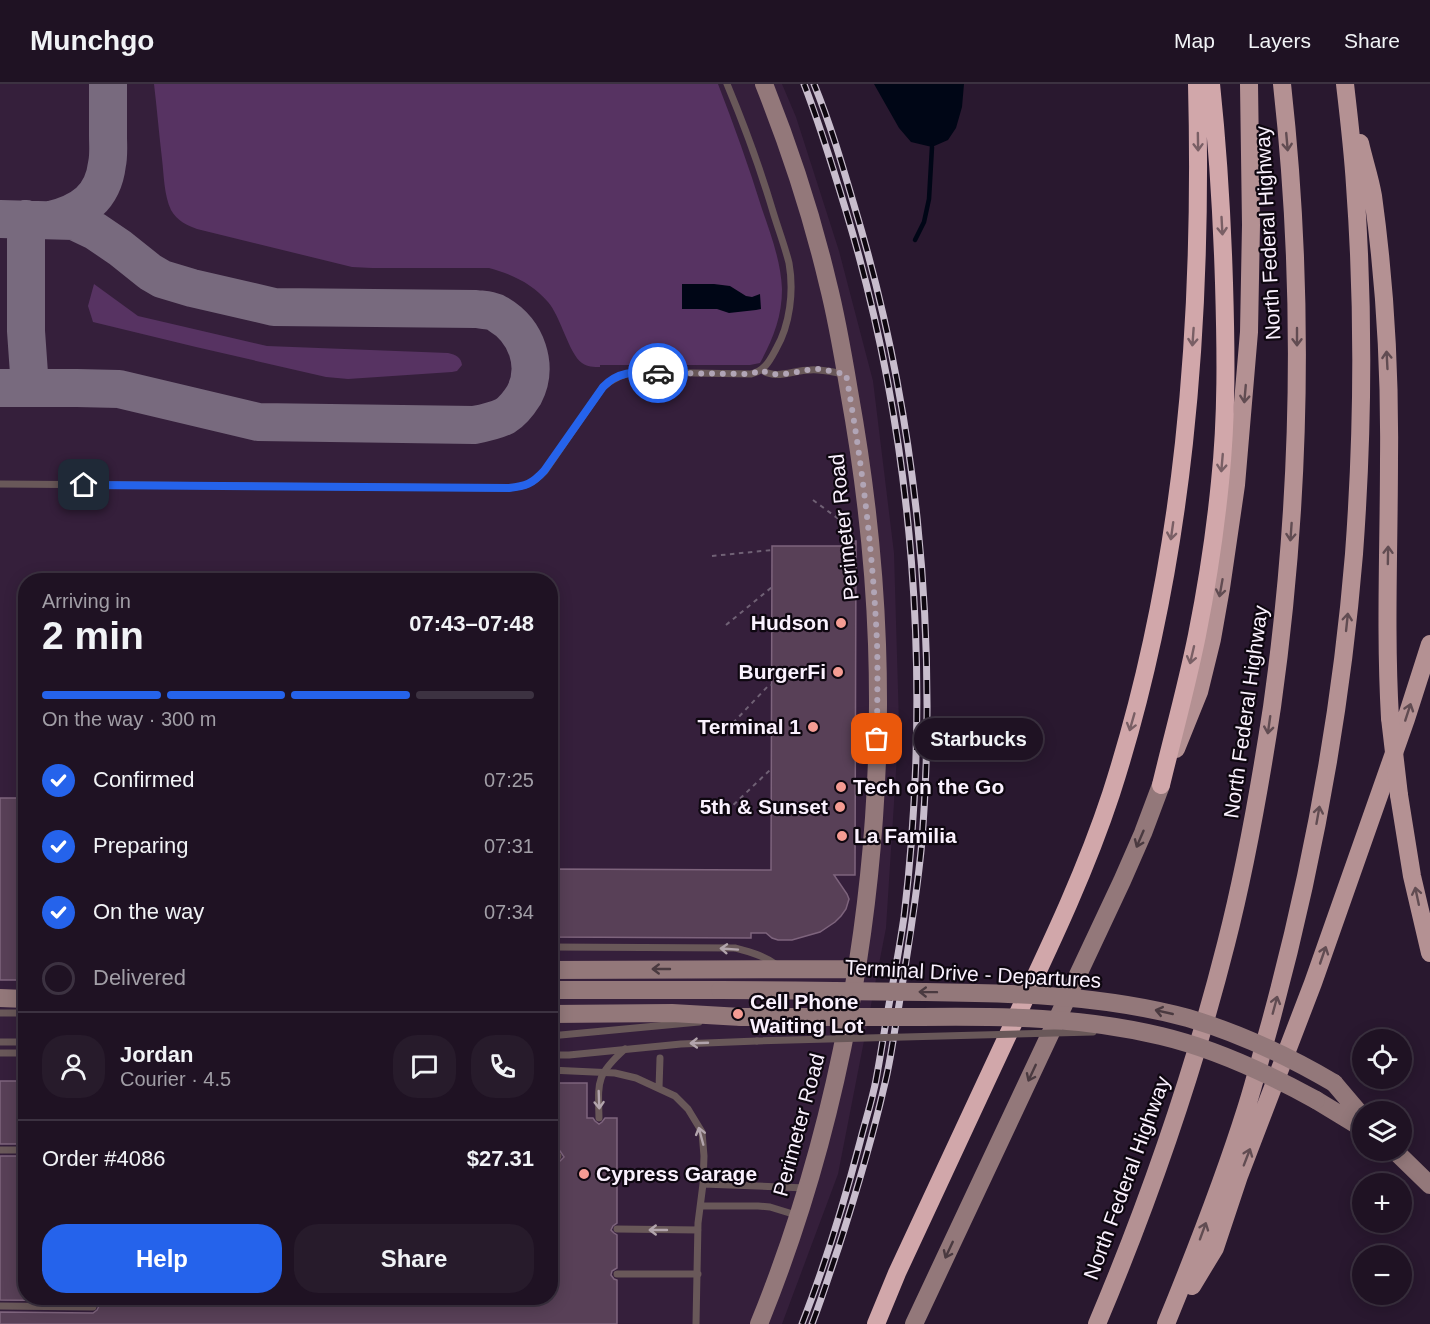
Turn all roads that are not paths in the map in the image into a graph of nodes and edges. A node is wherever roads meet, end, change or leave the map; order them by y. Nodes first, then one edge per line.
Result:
1 (728, 84) edge
2 (764, 84) edge
3 (1197, 84) edge
4 (1211, 84) edge
5 (1249, 84) edge
6 (1282, 84) edge
7 (1346, 84) edge
8 (762, 370) junction
9 (846, 374) junction
10 (0, 484) edge
11 (1430, 644) edge
12 (1161, 785) junction
13 (558, 947) edge
14 (1430, 953) edge
15 (782, 969) junction
16 (857, 969) junction
17 (558, 970) edge
18 (558, 990) edge
19 (0, 998) edge
20 (558, 998) edge
21 (18, 999) edge
22 (0, 1013) edge
23 (18, 1013) edge
24 (558, 1015) edge
25 (615, 1022) junction
26 (1132, 1030) junction
27 (558, 1034) edge
28 (0, 1042) edge
29 (18, 1042) edge
30 (625, 1049) junction
31 (0, 1053) edge
32 (18, 1054) edge
33 (558, 1055) edge
34 (660, 1058) dead end
35 (558, 1070) edge
36 (659, 1088) junction
37 (1352, 1104) edge
38 (599, 1118) dead end
39 (1352, 1122) edge
40 (0, 1150) edge
41 (18, 1150) edge
42 (1405, 1161) edge
43 (703, 1184) junction
44 (1430, 1185) edge
45 (806, 1188) junction
46 (701, 1206) junction
47 (798, 1215) junction
48 (617, 1229) dead end
49 (698, 1230) junction
50 (617, 1274) dead end
51 (698, 1275) junction
52 (0, 1306) edge
53 (93, 1307) dead end
54 (696, 1324) edge
55 (759, 1324) edge
56 (876, 1324) edge
57 (914, 1324) edge
58 (1097, 1324) edge
59 (1168, 1324) edge

1 - 8 lane
2 - 9 street, Perimeter Road
3 -> 56 highway
4 -> 12 highway
5 -> 12 main road
6 -> 58 main road, North Federal Highway
14 -> 7 main road, bridge
59 -> 7 main road
8 - 9 lane
8 - 10 lane
9 - 16 street, Perimeter Road
59 -> 11 main road
12 -> 57 street
15 -> 13 lane
15 - 16 street
15 -> 17 street
15 - 20 lane
16 - 45 street, Perimeter Road
37 -> 18 street, Terminal Drive - Departures, bridge
19 - 21 street
22 - 23 lane
24 - 25 street
25 - 26 street, bridge
25 - 27 lane
26 -> 30 lane, bridge
26 - 39 street, bridge
28 - 29 lane
30 - 33 lane
30 -> 38 lane, bridge
31 - 32 lane
34 - 36 lane
35 - 36 lane
43 -> 36 lane
40 - 41 lane
42 - 44 street
43 - 45 lane
43 - 46 lane
45 - 47 street, Perimeter Road
46 - 47 lane
46 - 49 lane
47 - 55 street, Perimeter Road
49 -> 48 lane
49 - 51 lane
50 - 51 lane
51 - 54 lane
52 - 53 lane

